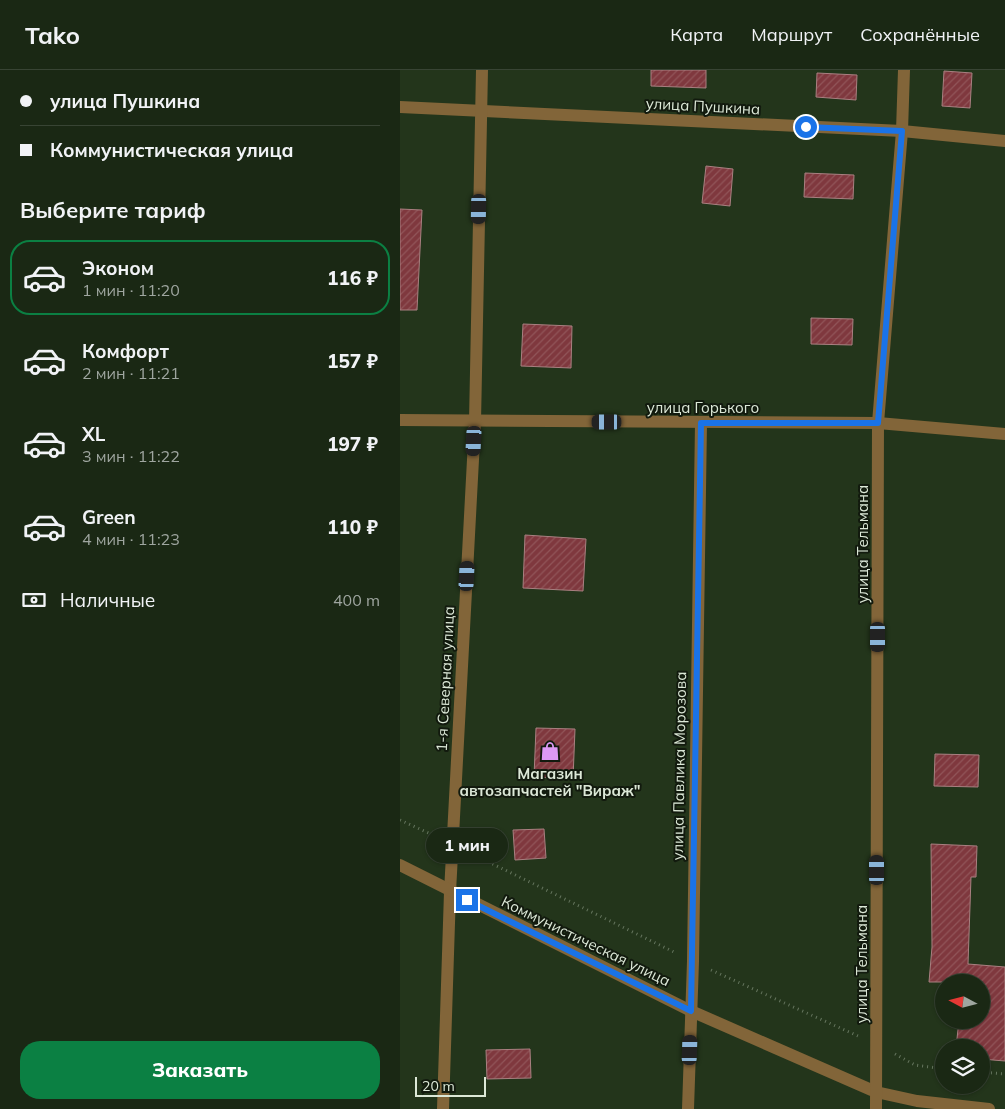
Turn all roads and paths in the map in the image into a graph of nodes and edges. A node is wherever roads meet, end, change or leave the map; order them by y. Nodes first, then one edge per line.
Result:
1 (482, 70) edge
2 (904, 70) edge
3 (400, 107) edge
4 (481, 112) junction
5 (902, 131) junction
6 (1005, 141) edge
7 (400, 420) edge
8 (475, 422) junction
9 (701, 423) junction
10 (878, 423) junction
11 (1005, 434) edge
12 (400, 820) edge
13 (453, 845) junction
14 (400, 866) edge
15 (450, 892) junction
16 (693, 961) junction
17 (691, 1011) junction
18 (877, 1044) junction
19 (935, 1068) edge
20 (990, 1073) edge
21 (1005, 1074) edge
22 (876, 1092) junction
23 (443, 1109) edge
24 (688, 1109) edge
25 (876, 1109) edge
26 (989, 1109) edge

1 - 4 street, 1-я Северная улица
2 - 5 street, улица Тельмана
3 - 4 street, улица Пушкина
4 - 5 street, улица Пушкина
4 - 8 street, 1-я Северная улица
5 - 6 street, улица Пушкина
5 - 10 street, улица Тельмана
7 - 8 street, улица Горького
8 - 9 street, улица Горького
8 - 13 street, 1-я Северная улица
9 - 10 street, улица Горького
9 - 16 street, улица Павлика Морозова
10 - 11 street, улица Горького
10 - 18 street, улица Тельмана
12 - 13 path
13 - 15 street, 1-я Северная улица
13 - 16 path
14 - 15 street, Коммунистическая улица
15 - 17 street, Коммунистическая улица
15 - 23 street, 1-я Северная улица
16 - 17 street, улица Павлика Морозова
16 - 18 path
17 - 22 street, Коммунистическая улица
17 - 24 street, улица Павлика Морозова
18 - 19 path
18 - 22 street, улица Тельмана
20 - 21 path
22 - 25 street, улица Тельмана
22 - 26 street, Коммунистическая улица

